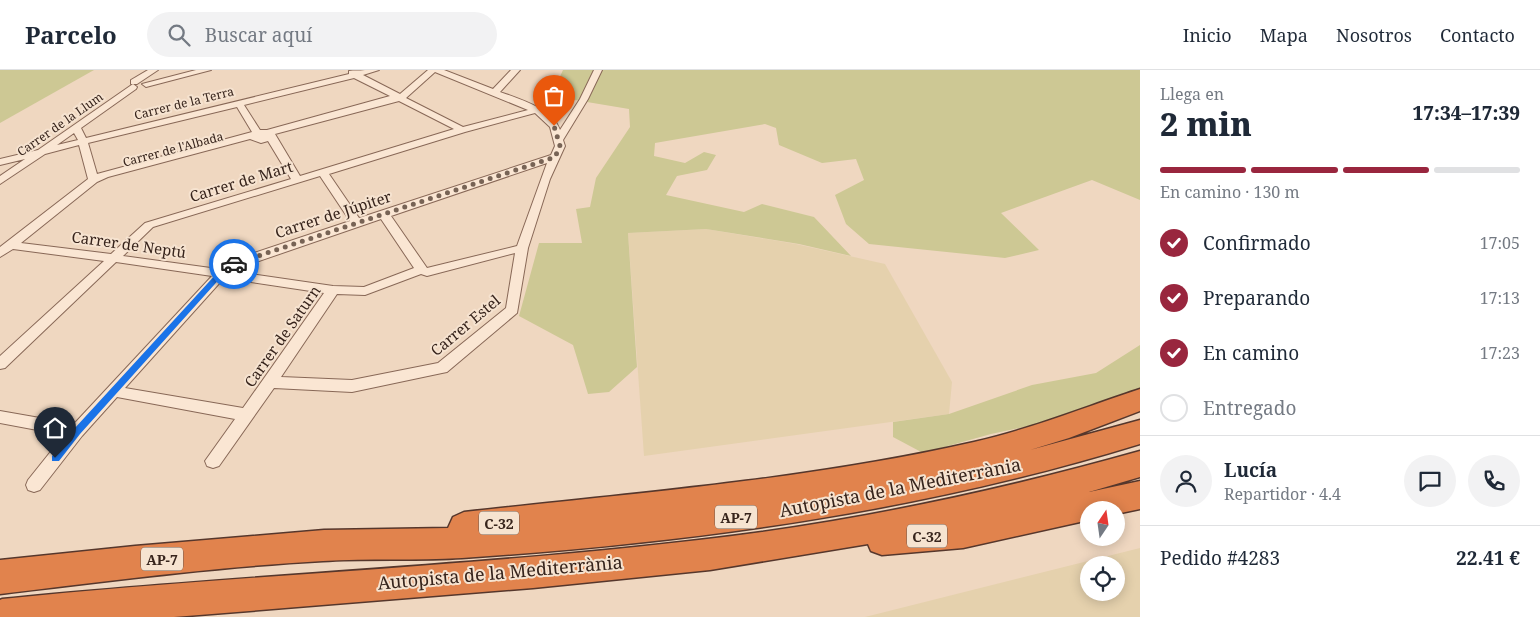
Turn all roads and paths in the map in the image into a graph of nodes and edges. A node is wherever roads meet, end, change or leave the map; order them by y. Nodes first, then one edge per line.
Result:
1 (154, 70) edge
2 (207, 70) edge
3 (375, 70) edge
4 (433, 70) edge
5 (437, 70) edge
6 (516, 70) edge
7 (598, 70) edge
8 (351, 72) edge
9 (139, 84) junction
10 (494, 93) junction
11 (398, 99) junction
12 (239, 103) junction
13 (537, 110) junction
14 (77, 128) junction
15 (462, 130) junction
16 (264, 136) junction
17 (83, 141) junction
18 (558, 141) junction
19 (45, 151) junction
20 (555, 157) junction
21 (0, 162) edge
22 (323, 173) junction
23 (93, 180) junction
24 (298, 180) junction
25 (0, 181) edge
26 (384, 214) junction
27 (357, 223) junction
28 (522, 248) junction
29 (5, 249) edge
30 (114, 258) junction
31 (421, 270) junction
32 (220, 274) junction
33 (333, 290) junction
34 (0, 364) edge
35 (270, 382) junction
36 (115, 390) junction
37 (1140, 400) edge
38 (246, 414) junction
39 (0, 417) edge
40 (77, 431) junction
41 (1140, 432) edge
42 (213, 461) dead end
43 (1140, 464) edge
44 (34, 485) dead end
45 (1140, 495) edge
46 (324, 545) junction
47 (710, 554) junction
48 (0, 577) edge
49 (2, 617) edge

1 - 9 street, Carrer de la Llum
2 - 9 street
3 - 8 street, Carrer de la Terra
4 - 11 street, Carrer de l'Albada
5 - 10 street
6 - 10 street
7 - 18 street
8 - 11 street
8 - 12 street, Carrer de la Terra
9 - 14 street, Carrer de la Llum
10 - 13 street
11 - 15 street
11 - 16 street, Carrer de l'Albada
12 - 16 street
12 - 17 street, Carrer de la Terra
13 - 15 street, Carrer de Mart
13 - 18 street
14 - 17 street
14 - 19 street, Carrer de la Llum
15 - 22 street, Carrer de Mart
16 - 23 street, Carrer de l'Albada
16 - 24 street
17 - 19 street, Carrer de la Terra
17 - 23 street
18 - 20 street, Carrer Estel
19 - 21 street, Carrer de la Terra
19 - 25 street, Carrer de la Llum
20 - 26 street, Carrer de Júpiter
20 - 28 street, Carrer Estel
22 - 24 street, Carrer de Mart
22 - 27 street
23 - 29 street
24 - 30 street, Carrer de Mart
26 - 27 street, Carrer de Júpiter
26 - 31 street
27 - 32 street, Carrer de Júpiter
28 - 31 street, Carrer de Saturn
28 - 35 street, Carrer Estel
29 - 30 street, Carrer de Neptú
30 - 32 street, Carrer de Neptú
30 - 34 street, Carrer de Mart
31 - 33 street, Carrer de Saturn
32 - 33 street, Carrer de Neptú
32 - 36 street, Carrer de Júpiter
33 - 35 street, Carrer de Saturn
35 - 38 street, Carrer de Saturn
36 - 38 street
36 - 40 street, Carrer de Júpiter
37 - 46 highway, C-32
38 - 42 street, Carrer de Saturn
39 - 40 street
40 - 44 street, Carrer de Júpiter
41 - 46 highway, Autopista de la Mediterrània / AP-7
43 - 47 highway, Autopista de la Mediterrània / AP-7
45 - 47 highway, C-32
46 - 48 highway, Autopista de la Mediterrània / AP-7
47 - 49 highway, Autopista de la Mediterrània / AP-7

